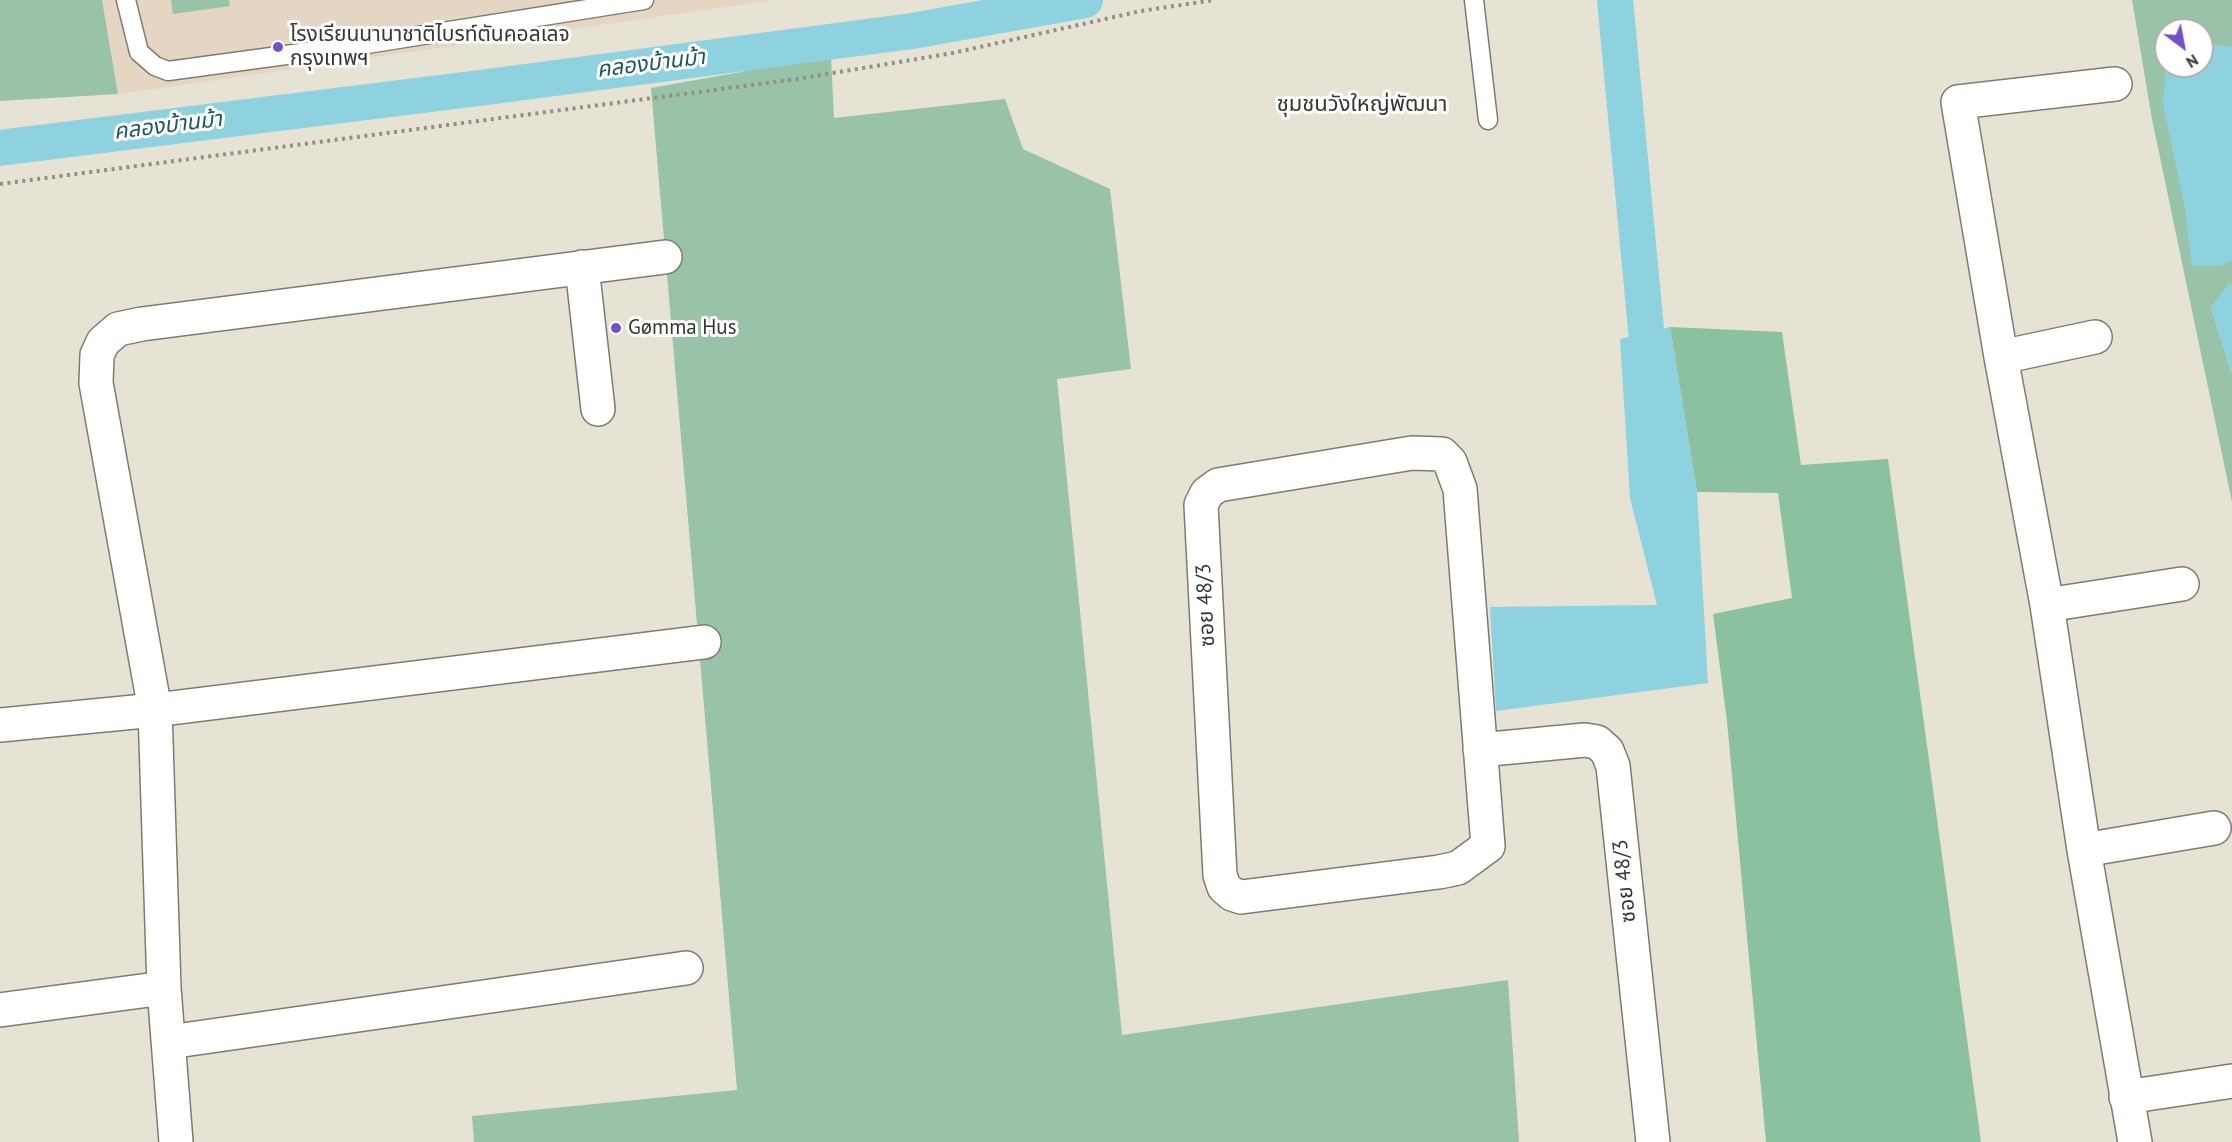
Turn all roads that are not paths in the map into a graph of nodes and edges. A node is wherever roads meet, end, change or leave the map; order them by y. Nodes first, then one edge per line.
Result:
1 (126, 0) edge
2 (644, 0) edge
3 (1474, 0) edge
4 (2115, 84) dead end
5 (1488, 120) dead end
6 (665, 257) dead end
7 (582, 267) junction
8 (2095, 337) dead end
9 (2001, 357) junction
10 (598, 409) dead end
11 (2182, 584) dead end
12 (2047, 605) junction
13 (704, 642) dead end
14 (155, 710) junction
15 (0, 725) edge
16 (1480, 750) junction
17 (2214, 828) dead end
18 (2084, 850) junction
19 (686, 968) dead end
20 (164, 988) junction
21 (0, 1010) edge
22 (170, 1042) junction
23 (2232, 1082) edge
24 (2126, 1097) junction
25 (176, 1142) edge
26 (1653, 1142) edge
27 (2135, 1142) edge

1 - 2 lane
3 - 5 lane
4 - 9 street
6 - 7 street
7 - 10 street
7 - 14 street
8 - 9 street
9 - 12 street
11 - 12 street
12 - 18 street
13 - 14 street
14 - 15 street
14 - 20 street
16 - 16 street, ซอย 48/3
16 - 26 street, ซอย 48/3
17 - 18 street
18 - 24 street
19 - 22 street
20 - 21 street
20 - 22 street
22 - 25 street
23 - 24 street
24 - 27 street

